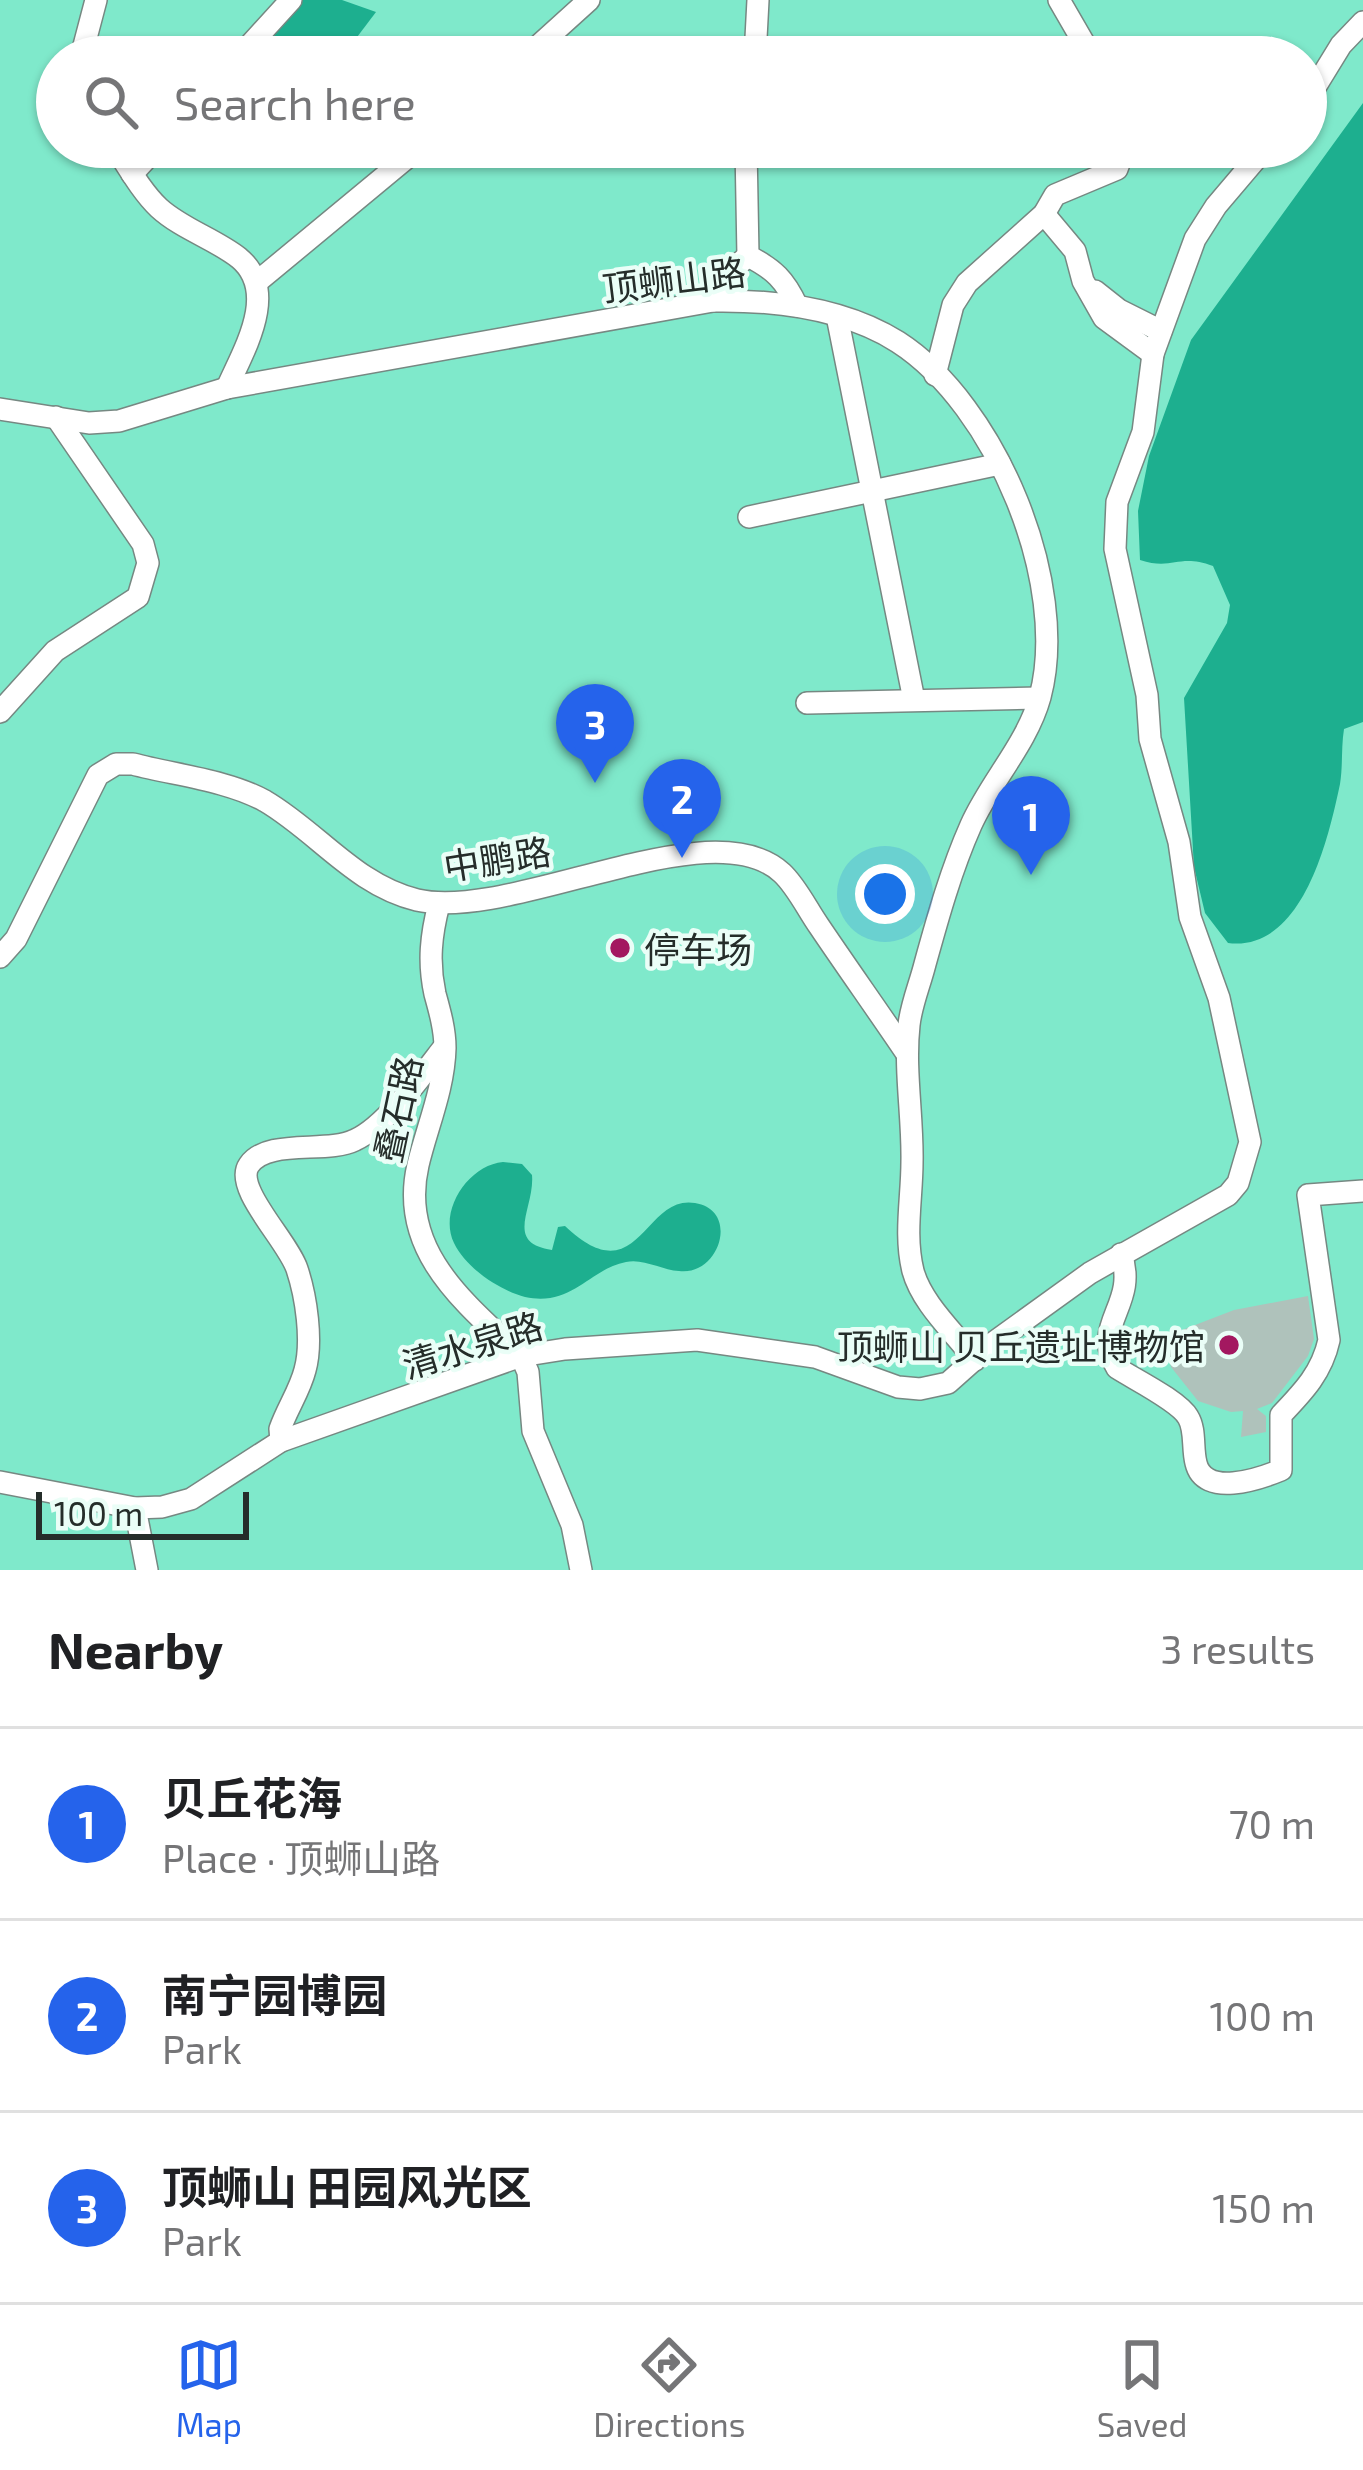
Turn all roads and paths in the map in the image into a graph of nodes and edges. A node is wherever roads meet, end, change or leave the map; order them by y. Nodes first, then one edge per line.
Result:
1 (96, 0) edge
2 (291, 0) edge
3 (589, 0) edge
4 (758, 0) edge
5 (1059, 0) edge
6 (1363, 22) edge
7 (87, 36) edge
8 (258, 36) edge
9 (549, 36) edge
10 (756, 36) edge
11 (1080, 36) edge
12 (1327, 68) edge
13 (129, 168) edge
14 (138, 168) edge
15 (395, 168) edge
16 (746, 168) edge
17 (1118, 168) edge
18 (1248, 168) edge
19 (133, 174) junction
20 (1044, 214) junction
21 (748, 256) junction
22 (1083, 281) junction
23 (257, 283) junction
24 (713, 301) junction
25 (797, 306) junction
26 (837, 316) junction
27 (1160, 331) junction
28 (1154, 354) junction
29 (935, 374) junction
30 (226, 388) junction
31 (0, 409) edge
32 (56, 417) junction
33 (1000, 464) junction
34 (872, 494) junction
35 (749, 517) dead end
36 (1040, 698) junction
37 (914, 700) junction
38 (807, 703) dead end
39 (0, 712) edge
40 (439, 904) junction
41 (0, 957) edge
42 (445, 1047) junction
43 (908, 1054) junction
44 (1363, 1192) edge
45 (1121, 1254) junction
46 (521, 1356) junction
47 (975, 1360) junction
48 (281, 1441) junction
49 (0, 1482) edge
50 (135, 1508) junction
51 (148, 1570) edge
52 (581, 1570) edge

1 - 7 street
2 - 8 street
3 - 9 street
4 - 10 street
5 - 11 street
6 - 12 street
13 - 19 street
14 - 19 street
15 - 23 street
16 - 21 street
17 - 20 street
18 - 27 street, 清水泉路
19 - 23 street
20 - 22 street
20 - 29 street
21 - 24 street
21 - 25 street
22 - 27 street
22 - 28 street
23 - 30 street
24 - 25 street, 顶蛳山路
24 - 30 street, 顶蛳山路
25 - 26 street, 顶蛳山路
26 - 29 street, 顶蛳山路
26 - 34 street
27 - 28 street, 清水泉路
28 - 45 street, 清水泉路
29 - 33 street, 顶蛳山路
30 - 32 street, 顶蛳山路
31 - 32 street, 顶蛳山路
32 - 39 street
33 - 34 street
33 - 36 street, 顶蛳山路
34 - 35 street
34 - 37 street
36 - 37 street
36 - 43 street, 顶蛳山路
37 - 38 street
40 - 41 street, 中鹏路
40 - 42 street, 叠石路
40 - 43 street, 中鹏路
42 - 46 street, 叠石路
42 - 48 street
43 - 47 street, 顶蛳山路
44 - 45 street
45 - 47 street, 清水泉路
46 - 47 street, 清水泉路
46 - 48 street, 清水泉路
46 - 52 street
48 - 50 street, 清水泉路
49 - 50 street, 清水泉路
50 - 51 street

